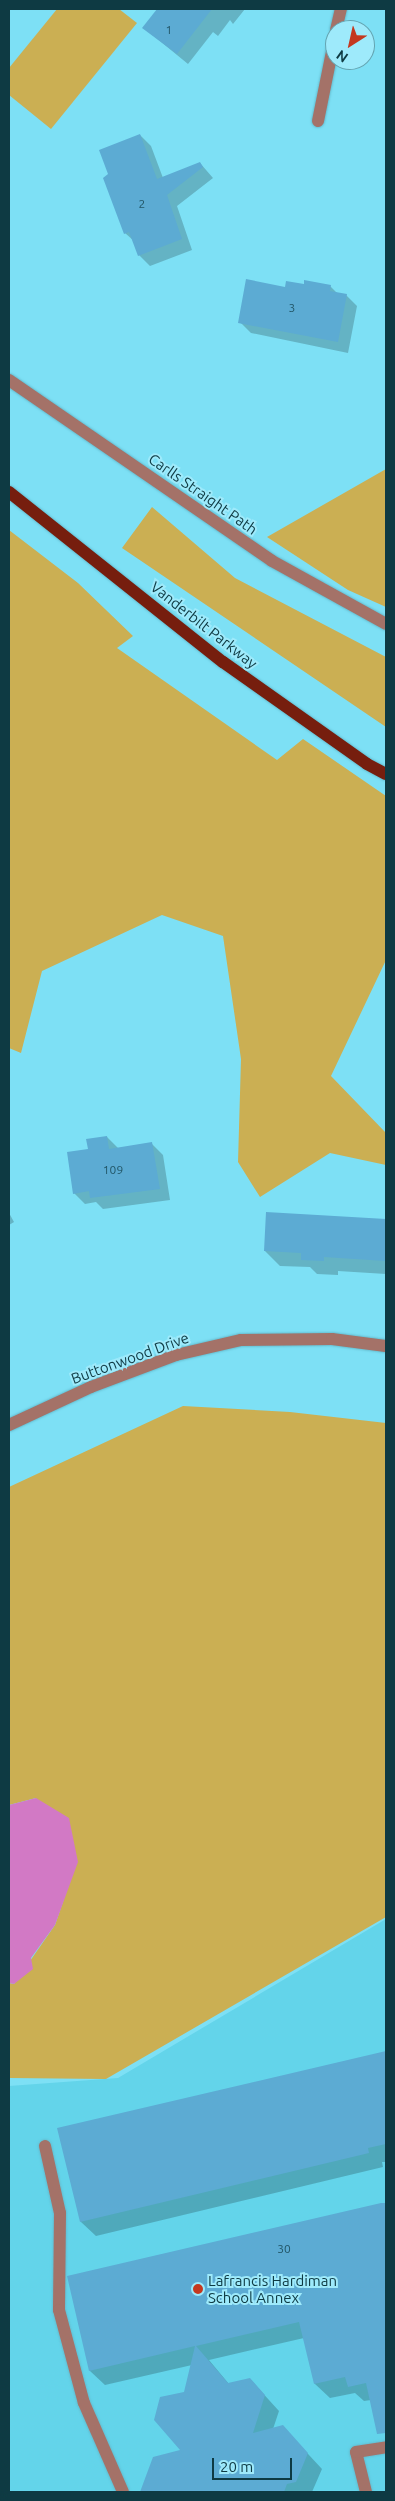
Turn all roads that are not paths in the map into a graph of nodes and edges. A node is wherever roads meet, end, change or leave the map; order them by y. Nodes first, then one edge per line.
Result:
1 (328, 70) edge
2 (318, 121) dead end
3 (9, 380) edge
4 (9, 492) edge
5 (386, 624) edge
6 (386, 774) edge
7 (386, 1346) edge
8 (9, 1425) edge
9 (45, 2146) dead end
10 (386, 2447) edge
11 (123, 2492) edge
12 (366, 2492) edge

1 - 2 street
3 - 5 street, Carlls Straight Path
4 - 6 main road, Vanderbilt Parkway
7 - 8 street, Buttonwood Drive
9 - 11 street
10 - 12 street

